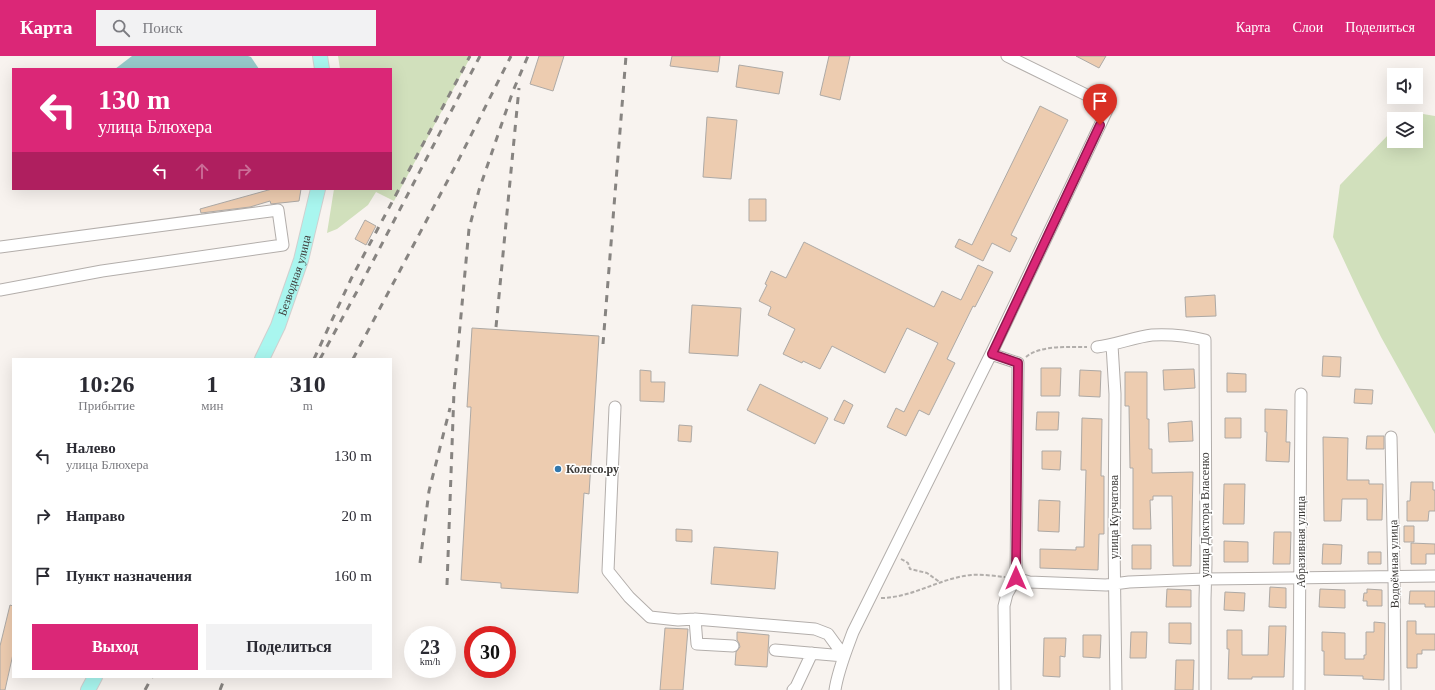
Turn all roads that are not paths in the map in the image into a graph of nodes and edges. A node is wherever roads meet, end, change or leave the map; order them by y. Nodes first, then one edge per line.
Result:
1 (320, 56) edge
2 (1007, 56) edge
3 (322, 68) edge
4 (318, 190) edge
5 (0, 247) edge
6 (0, 290) edge
7 (1112, 345) junction
8 (1097, 347) road end
9 (992, 354) junction
10 (262, 358) edge
11 (1301, 394) dead end
12 (615, 407) dead end
13 (1391, 437) dead end
14 (1394, 576) junction
15 (1435, 576) edge
16 (1301, 577) junction
17 (1016, 578) junction
18 (1205, 579) junction
19 (1114, 585) junction
20 (695, 619) junction
21 (733, 646) dead end
22 (775, 650) dead end
23 (812, 653) junction
24 (844, 656) junction
25 (94, 678) edge
26 (88, 690) edge
27 (793, 690) edge
28 (835, 690) edge
29 (1005, 690) edge
30 (1116, 690) edge
31 (1205, 690) edge
32 (1299, 690) edge
33 (1395, 690) edge

1 - 3 main road
2 - 9 street
4 - 10 main road, Безводная улица
5 - 6 street
7 - 8 street
7 - 18 street, улица Доктора Власенко
7 - 19 street, улица Курчатова
9 - 17 street
9 - 24 street
11 - 16 street, Абразивная улица
12 - 20 street
13 - 14 street, Водоёмная улица
14 - 15 street
14 - 16 street
14 - 33 street, Водоёмная улица
16 - 18 street
16 - 32 street, Абразивная улица
17 - 19 street
17 - 29 street
18 - 19 street
18 - 31 street, улица Доктора Власенко
19 - 30 street, улица Курчатова
20 - 21 street
20 - 24 street
22 - 23 street
23 - 24 street
23 - 27 street
24 - 28 street
25 - 26 main road

